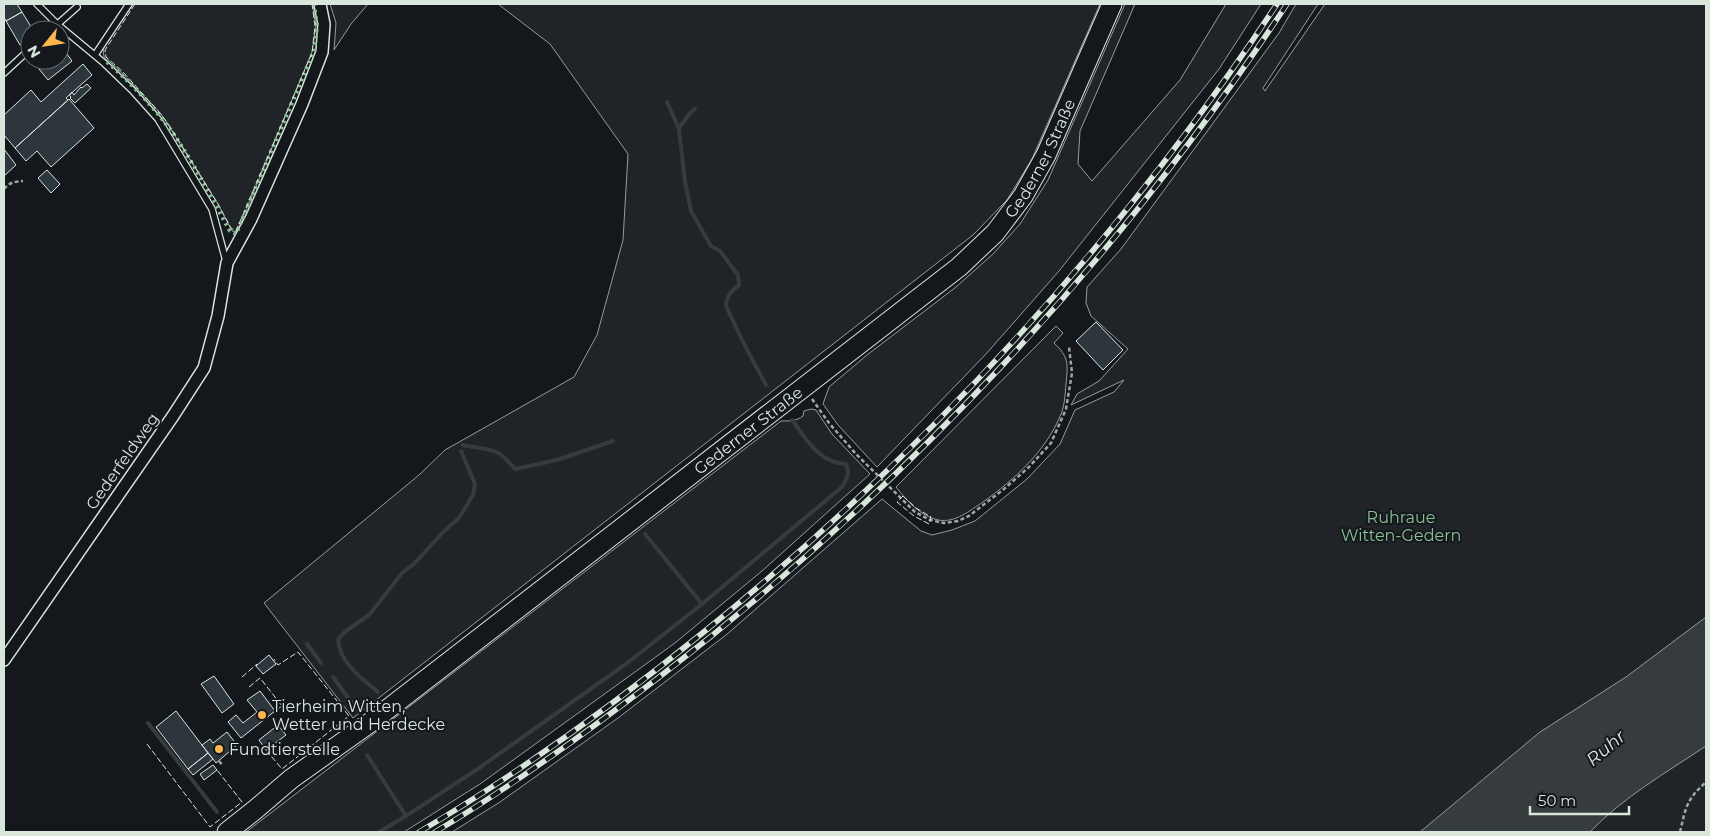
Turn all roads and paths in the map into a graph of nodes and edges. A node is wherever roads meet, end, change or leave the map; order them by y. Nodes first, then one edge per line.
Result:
1 (38, 4) edge
2 (129, 4) edge
3 (320, 4) edge
4 (1112, 4) edge
5 (77, 7) dead end
6 (53, 20) edge
7 (62, 20) edge
8 (70, 35) edge
9 (95, 55) junction
10 (20, 58) edge
11 (4, 73) edge
12 (23, 181) dead end
13 (4, 189) edge
14 (227, 263) junction
15 (1069, 347) dead end
16 (803, 387) junction
17 (4, 660) edge
18 (219, 761) dead end
19 (223, 766) dead end
20 (1706, 782) edge
21 (227, 832) edge
22 (1680, 832) edge

1 - 6 lane, Gederfeldweg
2 - 9 lane
3 - 14 street, Gederfeldweg
4 - 16 main road, Gederner Straße
5 - 7 lane
8 - 9 lane, Gederfeldweg
9 - 14 lane, Gederfeldweg
10 - 11 lane
12 - 13 path
14 - 17 street, Gederfeldweg
15 - 16 path
16 - 21 main road, Gederner Straße
18 - 19 path
20 - 22 path

